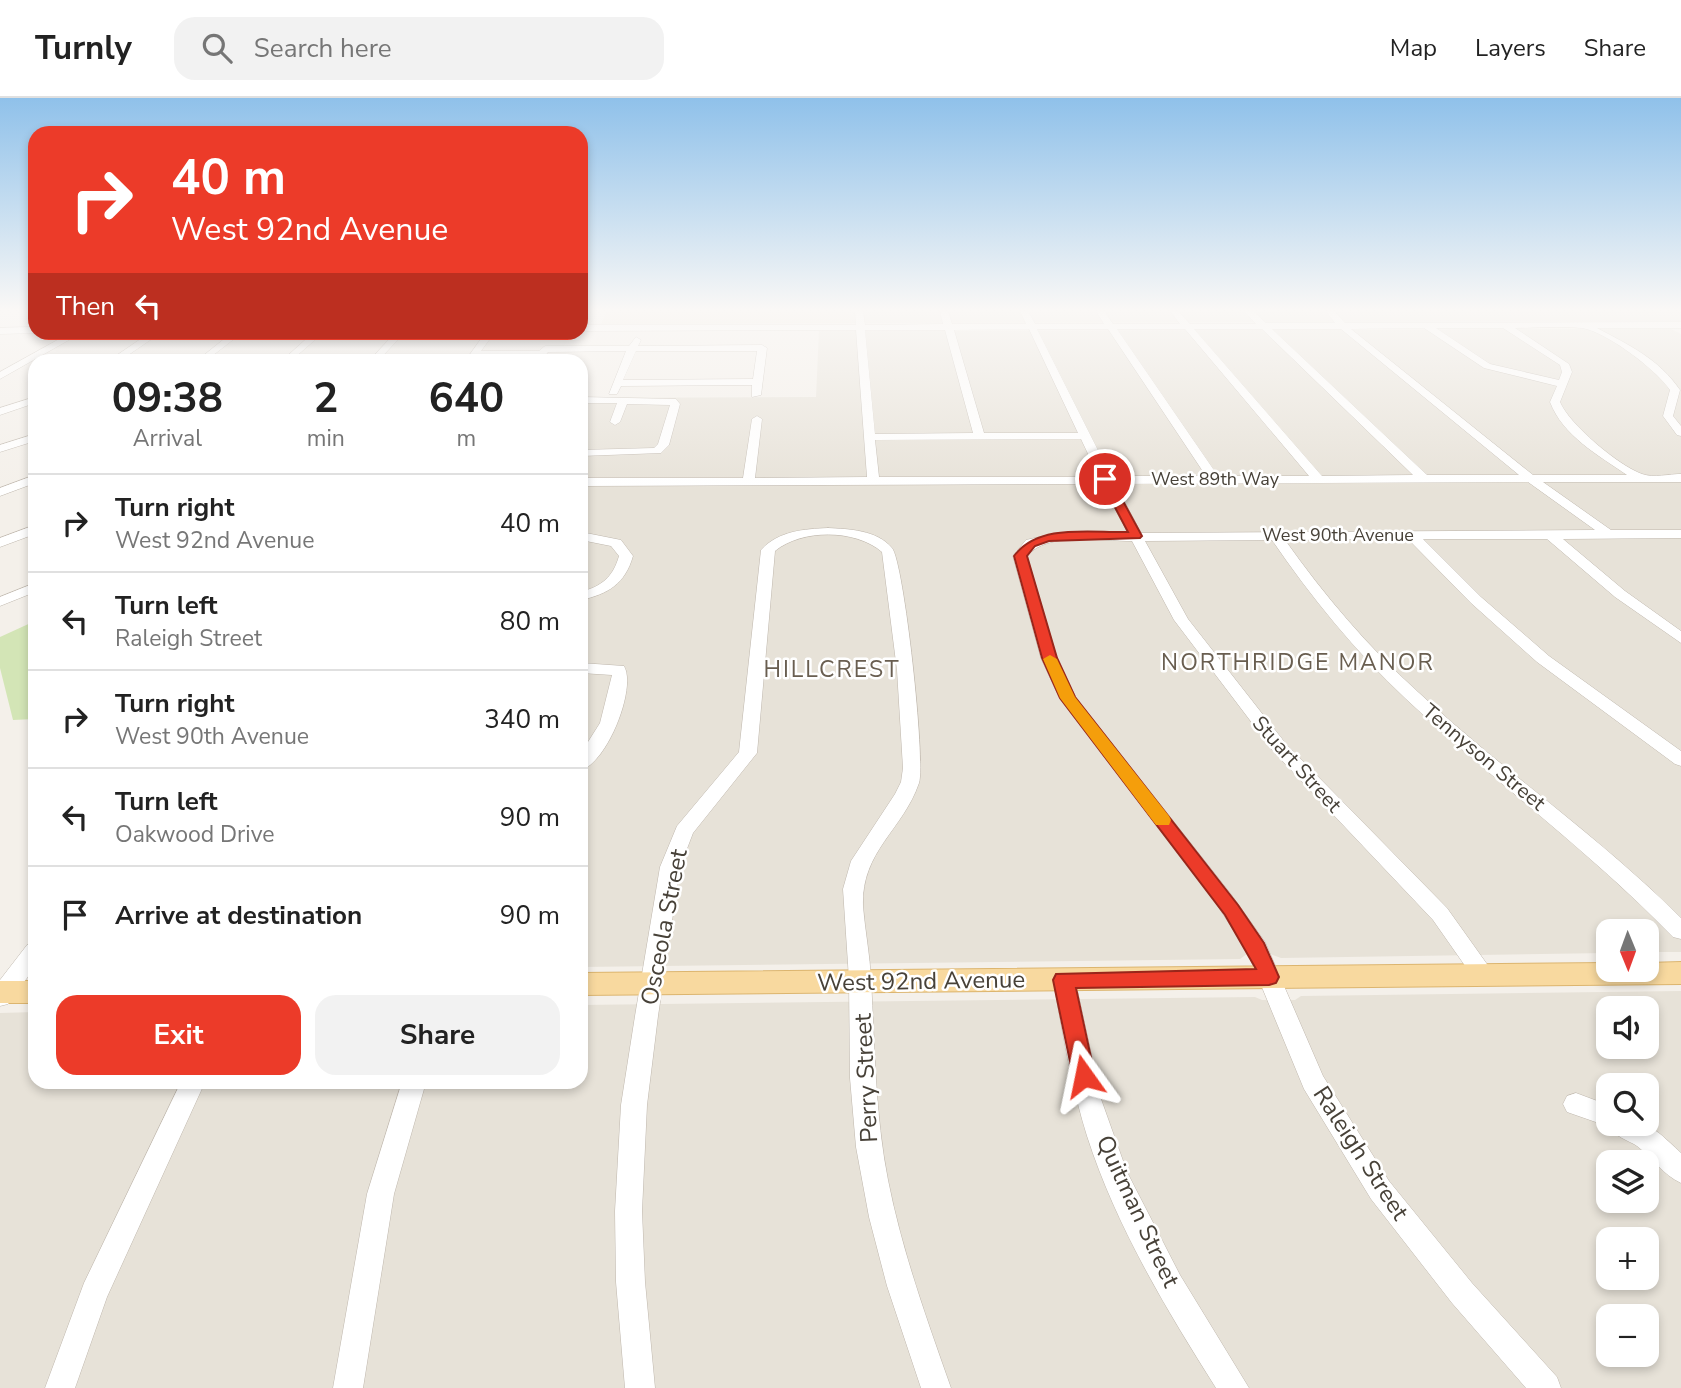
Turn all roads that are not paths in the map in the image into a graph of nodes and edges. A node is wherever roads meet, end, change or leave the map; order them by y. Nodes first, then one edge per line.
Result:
1 (622, 371) edge
2 (759, 371) edge
3 (864, 371) edge
4 (961, 371) edge
5 (1053, 371) edge
6 (1141, 371) edge
7 (1225, 371) edge
8 (1311, 371) edge
9 (1399, 371) edge
10 (1509, 371) edge
11 (1567, 371) edge
12 (1663, 371) edge
13 (617, 383) junction
14 (757, 383) junction
15 (1562, 384) junction
16 (756, 395) dead end
17 (588, 398) edge
18 (588, 398) edge
19 (623, 400) junction
20 (1677, 401) edge
21 (28, 402) edge
22 (0, 412) edge
23 (757, 419) dead end
24 (615, 422) dead end
25 (1681, 433) edge
26 (610, 436) dead end
27 (1084, 436) junction
28 (869, 437) junction
29 (980, 437) junction
30 (28, 439) edge
31 (0, 449) edge
32 (588, 453) edge
33 (602, 453) junction
34 (1640, 478) junction
35 (1681, 478) edge
36 (1105, 479) junction
37 (1424, 479) junction
38 (1531, 479) junction
39 (749, 480) junction
40 (873, 480) junction
41 (1215, 480) junction
42 (1318, 480) junction
43 (28, 482) edge
44 (588, 482) edge
45 (0, 492) edge
46 (28, 532) edge
47 (824, 533) joint
48 (1550, 534) junction
49 (1608, 534) junction
50 (1275, 535) junction
51 (1410, 535) junction
52 (1679, 535) edge
53 (1136, 536) junction
54 (588, 537) edge
55 (0, 543) edge
56 (1024, 573) joint
57 (28, 590) edge
58 (588, 594) edge
59 (0, 602) edge
60 (1681, 638) edge
61 (588, 668) edge
62 (588, 757) edge
63 (1681, 760) edge
64 (1681, 932) edge
65 (28, 960) edge
66 (1681, 973) edge
67 (1483, 974) junction
68 (1269, 977) junction
69 (1064, 980) junction
70 (861, 982) junction
71 (588, 984) edge
72 (652, 984) junction
73 (28, 992) edge
74 (1, 994) edge
75 (190, 1089) edge
76 (412, 1089) edge
77 (1576, 1104) dead end
78 (1596, 1112) edge
79 (1643, 1136) edge
80 (1681, 1170) edge
81 (60, 1388) edge
82 (348, 1388) edge
83 (640, 1388) edge
84 (936, 1388) edge
85 (1234, 1388) edge
86 (1546, 1388) edge

1 - 13 street
2 - 14 street
3 - 28 street
4 - 29 street
5 - 27 street, Stuart Street
6 - 41 street
7 - 42 street
8 - 37 street
9 - 38 street
10 - 15 street
11 - 15 street
12 - 20 street
13 - 14 street
13 - 17 street
14 - 16 street
15 - 34 street
18 - 19 street
19 - 24 street
19 - 33 street
20 - 25 street
21 - 22 street
23 - 39 street
26 - 33 street
27 - 29 street
27 - 36 street, Stuart Street
28 - 29 street
28 - 40 street
30 - 31 street
32 - 33 street
34 - 35 street, West 89th Way
34 - 38 street, West 89th Way
36 - 40 street, West 89th Way
36 - 41 street, West 89th Way
36 - 53 street, Stuart Street
37 - 38 street, West 89th Way
37 - 42 street, West 89th Way
38 - 49 street
39 - 40 street, West 89th Way
39 - 44 street, West 89th Way
41 - 42 street, West 89th Way
43 - 45 street
46 - 55 street
47 - 70 street, Perry Street
47 - 72 street, Osceola Street
48 - 49 street, West 90th Avenue
48 - 51 street, West 90th Avenue
48 - 60 street
49 - 52 street, West 90th Avenue
50 - 51 street, West 90th Avenue
50 - 53 street, West 90th Avenue
50 - 64 street, Tennyson Street
51 - 63 street
53 - 56 street, West 90th Avenue
53 - 67 street, Stuart Street
54 - 58 street
56 - 68 street, Raleigh Street
57 - 59 street
61 - 62 street
65 - 74 street
66 - 67 main road, West 92nd Avenue
67 - 68 main road, West 92nd Avenue
68 - 69 main road, West 92nd Avenue
68 - 86 street, Raleigh Street
69 - 70 main road, West 92nd Avenue
69 - 85 street, Quitman Street
70 - 72 main road, West 92nd Avenue
70 - 84 street, Perry Street
71 - 72 main road, West 92nd Avenue
72 - 83 street, Osceola Street
73 - 74 main road
75 - 81 street
76 - 82 street
77 - 78 street
79 - 80 street

